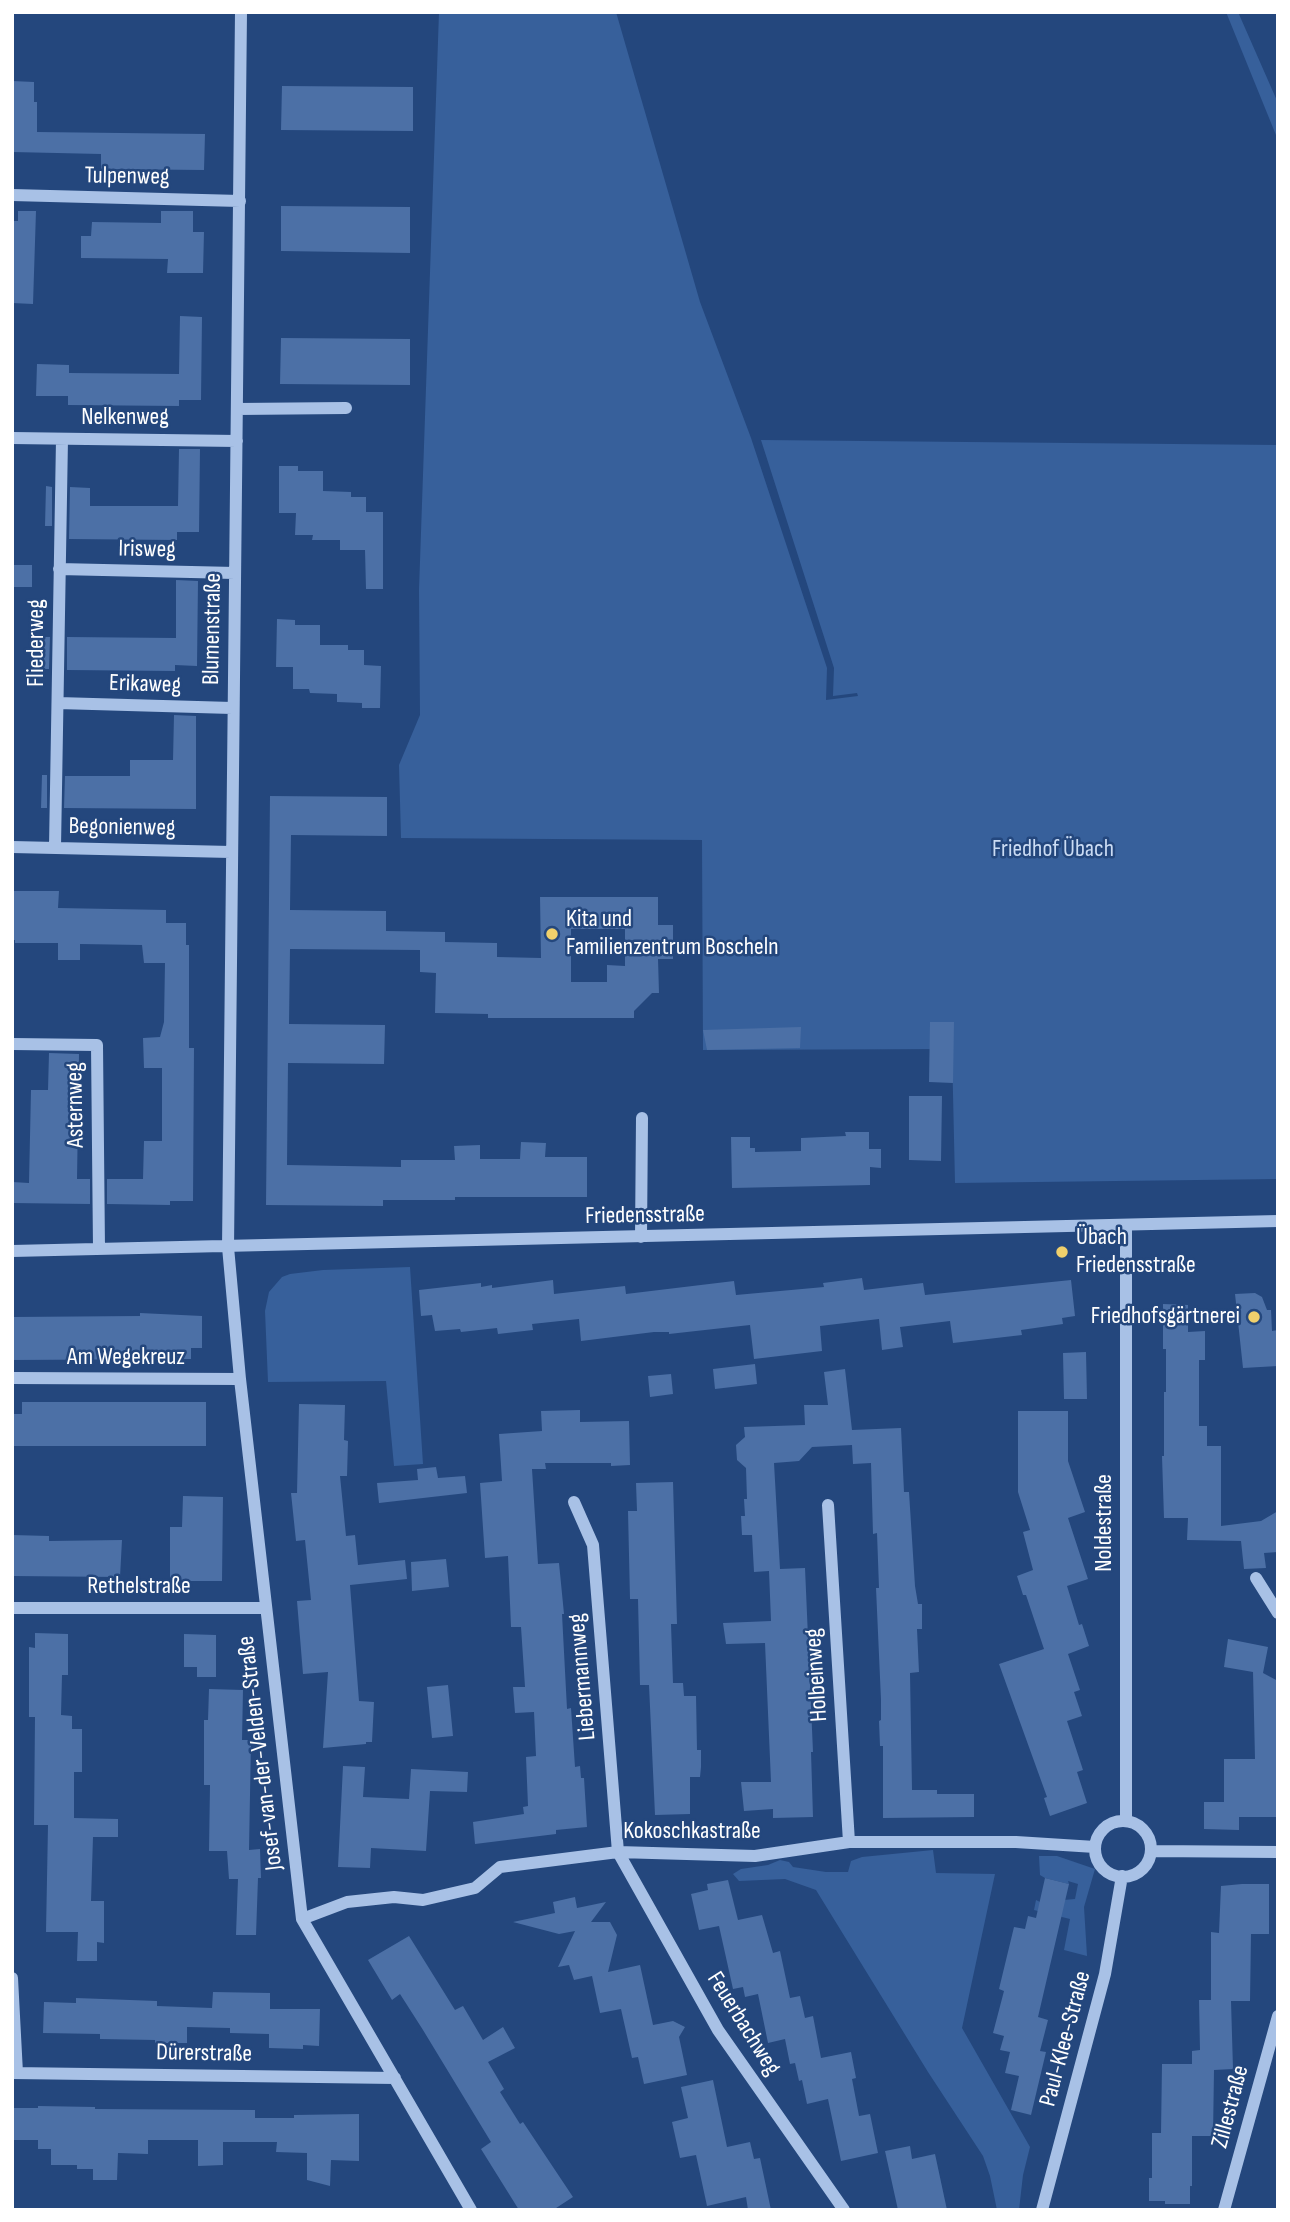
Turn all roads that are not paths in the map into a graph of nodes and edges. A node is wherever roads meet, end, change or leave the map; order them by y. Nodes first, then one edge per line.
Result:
1 (241, 12) edge
2 (12, 195) edge
3 (240, 201) junction
4 (346, 408) dead end
5 (237, 409) junction
6 (12, 438) edge
7 (62, 439) junction
8 (237, 441) junction
9 (59, 569) junction
10 (235, 573) junction
11 (58, 703) junction
12 (232, 708) junction
13 (12, 847) edge
14 (55, 847) junction
15 (231, 852) junction
16 (12, 1044) edge
17 (642, 1118) dead end
18 (1278, 1221) edge
19 (1126, 1226) junction
20 (641, 1237) junction
21 (228, 1247) junction
22 (99, 1249) junction
23 (12, 1251) edge
24 (12, 1378) edge
25 (240, 1379) junction
26 (574, 1502) dead end
27 (828, 1506) dead end
28 (1256, 1578) dead end
29 (12, 1608) edge
30 (266, 1608) junction
31 (1278, 1613) edge
32 (1126, 1821) junction
33 (849, 1842) junction
34 (1095, 1847) junction
35 (1151, 1851) junction
36 (618, 1852) junction
37 (1278, 1852) edge
38 (1122, 1876) junction
39 (302, 1919) junction
40 (12, 1978) edge
41 (1278, 2016) edge
42 (14, 2073) edge
43 (395, 2078) junction
44 (471, 2210) edge
45 (844, 2210) edge
46 (1042, 2210) edge
47 (1224, 2210) edge

1 - 3 street, Blumenstraße
2 - 3 street, Tulpenweg
3 - 5 street, Blumenstraße
4 - 5 street
5 - 8 street, Blumenstraße
6 - 7 street, Nelkenweg
7 - 8 street, Nelkenweg
7 - 9 street, Fliederweg
8 - 10 street, Blumenstraße
9 - 10 street, Irisweg
9 - 11 street, Fliederweg
10 - 12 street, Blumenstraße
11 - 12 street, Erikaweg
11 - 14 street, Fliederweg
12 - 15 street, Blumenstraße
13 - 14 street, Begonienweg
14 - 15 street, Begonienweg
15 - 21 street, Blumenstraße
16 - 22 street, Asternweg
17 - 20 street
18 - 19 street, Friedensstraße
19 - 20 street, Friedensstraße
19 - 32 street, Noldestraße
20 - 21 street, Friedensstraße
21 - 22 street, Friedensstraße
21 - 25 street, Josef-van-der-Velden-Straße
22 - 23 street, Friedensstraße
24 - 25 street, Am Wegekreuz
25 - 30 street, Josef-van-der-Velden-Straße
26 - 36 street, Liebermannweg
27 - 33 street, Holbeinweg
28 - 31 street
29 - 30 street, Rethelstraße
30 - 39 street, Josef-van-der-Velden-Straße
32 - 34 street
32 - 35 street
33 - 34 street, Kokoschkastraße
33 - 36 street, Kokoschkastraße
34 - 38 street
35 - 37 street
35 - 38 street
36 - 39 street, Kokoschkastraße
36 - 45 street, Feuerbachweg
38 - 46 street, Paul-Klee-Straße
39 - 43 street, Josef-van-der-Velden-Straße
40 - 42 street
41 - 47 street, Zillestraße
42 - 43 street, Dürerstraße
43 - 44 street, Josef-van-der-Velden-Straße

